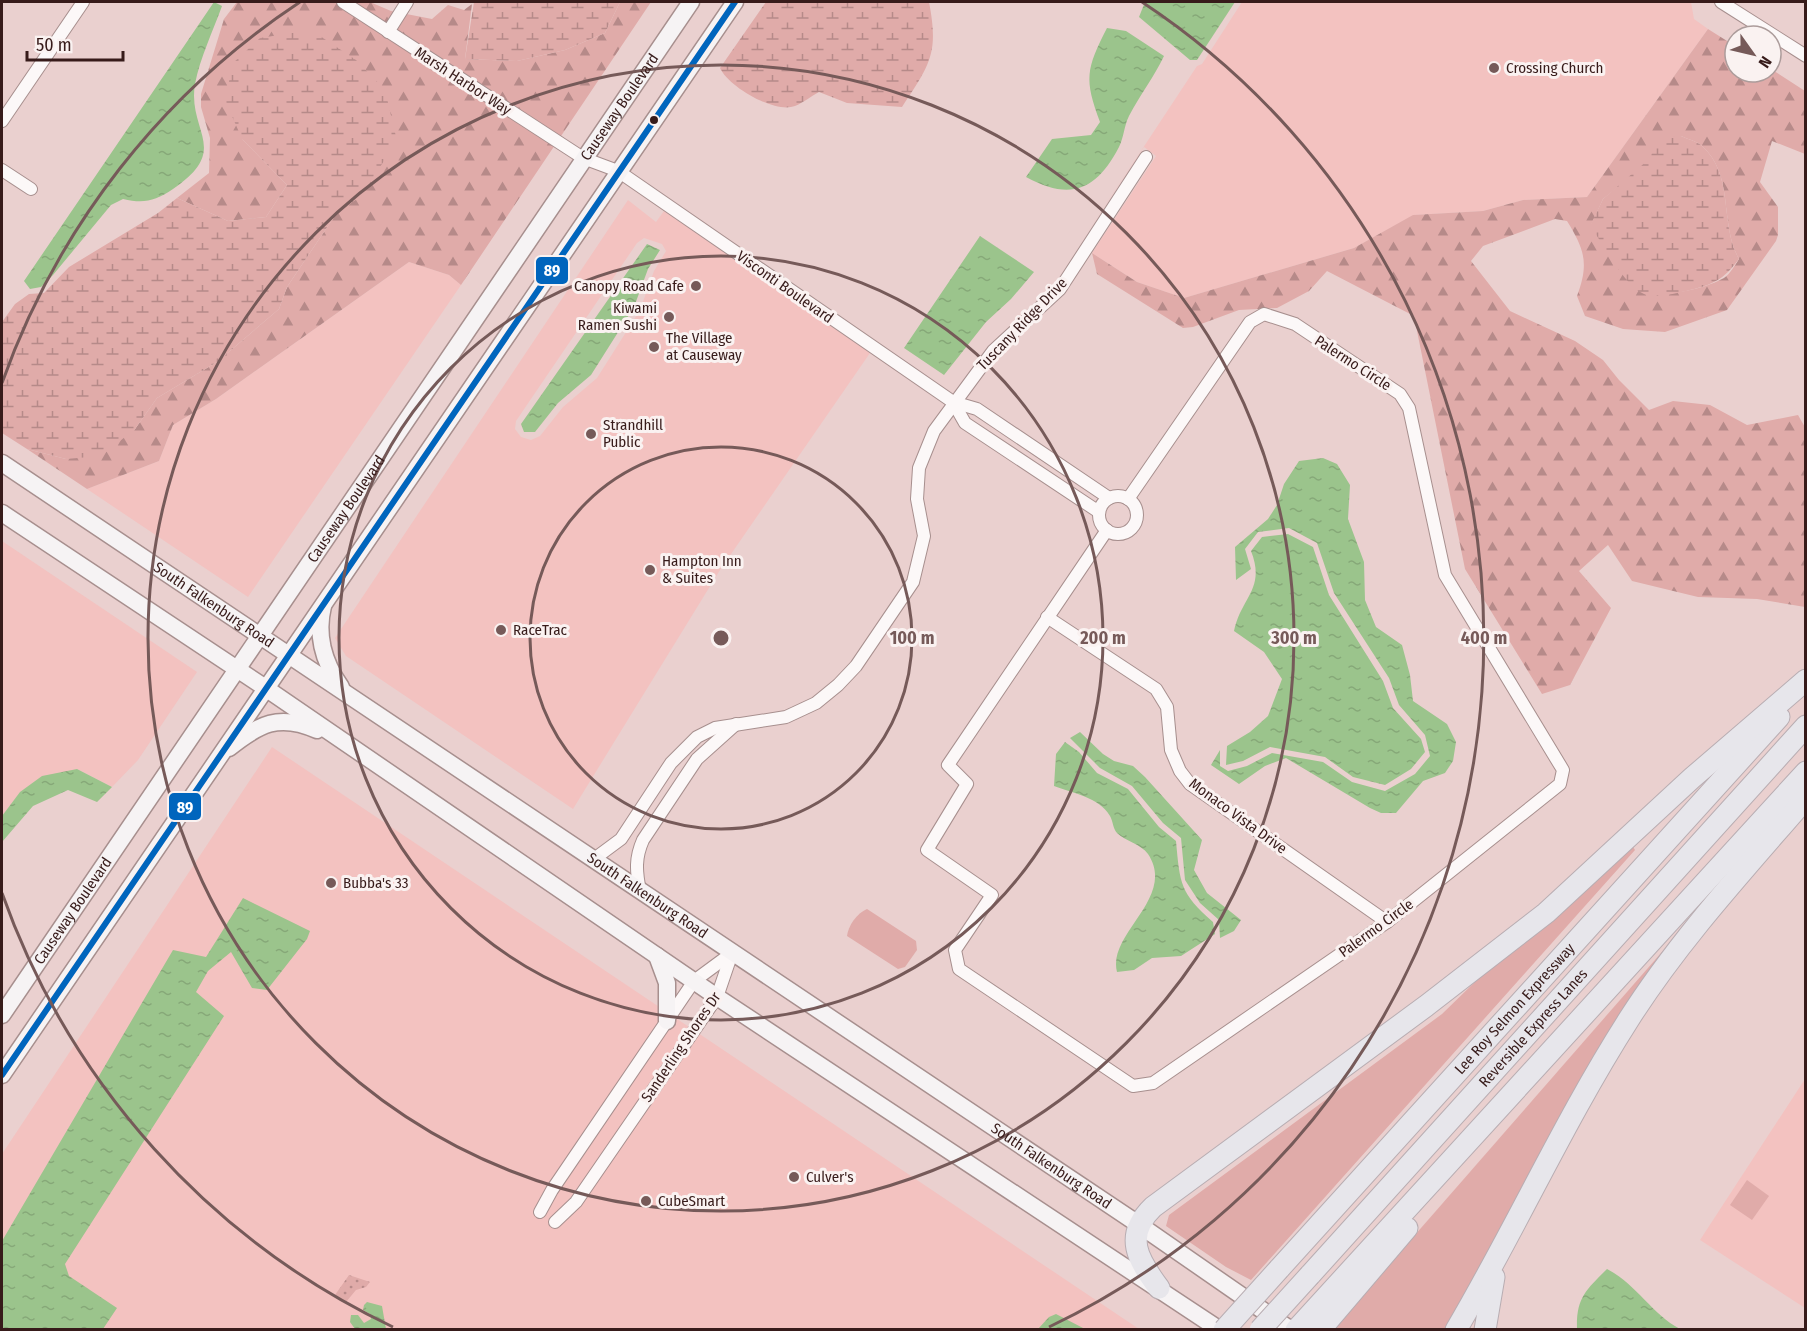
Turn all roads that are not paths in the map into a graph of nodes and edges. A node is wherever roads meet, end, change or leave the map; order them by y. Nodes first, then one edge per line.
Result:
1 (82, 2) edge
2 (343, 2) edge
3 (407, 2) edge
4 (692, 2) edge
5 (735, 2) edge
6 (1721, 2) edge
7 (388, 32) junction
8 (1806, 56) edge
9 (2, 121) edge
10 (1146, 157) dead end
11 (583, 158) junction
12 (2, 170) edge
13 (618, 171) junction
14 (31, 189) dead end
15 (953, 402) junction
16 (2, 463) edge
17 (1109, 498) junction
18 (1128, 499) junction
19 (1099, 512) junction
20 (2, 513) edge
21 (1107, 530) junction
22 (324, 602) junction
23 (1047, 617) junction
24 (259, 636) junction
25 (288, 654) junction
26 (236, 669) junction
27 (1806, 680) edge
28 (264, 687) junction
29 (1806, 687) edge
30 (345, 692) junction
31 (737, 723) junction
32 (1806, 726) edge
33 (352, 749) junction
34 (213, 763) junction
35 (1806, 772) edge
36 (1806, 798) edge
37 (594, 859) junction
38 (640, 891) junction
39 (1387, 922) junction
40 (732, 953) junction
41 (657, 956) junction
42 (694, 981) junction
43 (717, 997) junction
44 (2, 1015) edge
45 (666, 1021) junction
46 (2, 1075) edge
47 (540, 1212) dead end
48 (555, 1222) dead end
49 (1138, 1224) junction
50 (1500, 1254) junction
51 (1159, 1288) junction
52 (1321, 1293) junction
53 (1222, 1329) edge
54 (1260, 1329) edge
55 (1275, 1329) edge
56 (1291, 1329) edge
57 (1296, 1329) edge
58 (1320, 1329) edge
59 (1456, 1329) edge
60 (1485, 1329) edge

1 - 9 street
2 - 7 street, Marsh Harbor Way
3 - 7 street
4 - 11 street, Causeway Boulevard
5 - 13 street
6 - 8 street
7 - 11 street, Marsh Harbor Way
10 - 15 street, Tuscany Ridge Drive
11 - 13 street, Marsh Harbor Way
11 - 24 street, Causeway Boulevard
12 - 14 street
13 - 15 street, Visconti Boulevard
13 - 22 street
15 - 17 street, Visconti Boulevard
15 - 19 street, Visconti Boulevard
15 - 31 street, Tuscany Ridge Drive
16 - 24 street, South Falkenburg Road
17 - 18 street
17 - 19 street
18 - 21 street
18 - 39 street, Palermo Circle
19 - 21 street
20 - 26 street
21 - 23 street, Palermo Circle
22 - 25 street
22 - 30 street
23 - 39 street, Monaco Vista Drive
23 - 39 street, Palermo Circle
24 - 25 street, South Falkenburg Road
24 - 26 street, Causeway Boulevard
25 - 28 street
25 - 30 street, South Falkenburg Road
26 - 28 street
26 - 44 street, Causeway Boulevard
27 - 49 highway
28 - 33 street
28 - 34 street
29 - 53 highway, Lee Roy Selmon Expressway, bridge
30 - 37 street, South Falkenburg Road
31 - 37 street, Tuscany Ridge Drive
31 - 38 street
32 - 52 highway, Reversible Express Lanes
33 - 34 street
33 - 41 street
34 - 46 street
35 - 52 highway
36 - 50 highway
37 - 38 street, South Falkenburg Road
38 - 40 street, South Falkenburg Road
40 - 42 street, Sanderling Shores Dr
40 - 43 street, Sanderling Shores Dr
40 - 49 street, South Falkenburg Road
41 - 42 street
41 - 45 street
42 - 43 street
42 - 45 street, Sanderling Shores Dr
43 - 48 street, Sanderling Shores Dr
43 - 51 street
45 - 47 street, Sanderling Shores Dr
49 - 51 highway
49 - 56 street, South Falkenburg Road
50 - 59 highway
50 - 60 highway
51 - 53 street
52 - 54 highway, Reversible Express Lanes, bridge
52 - 55 highway
52 - 57 highway
52 - 58 highway

